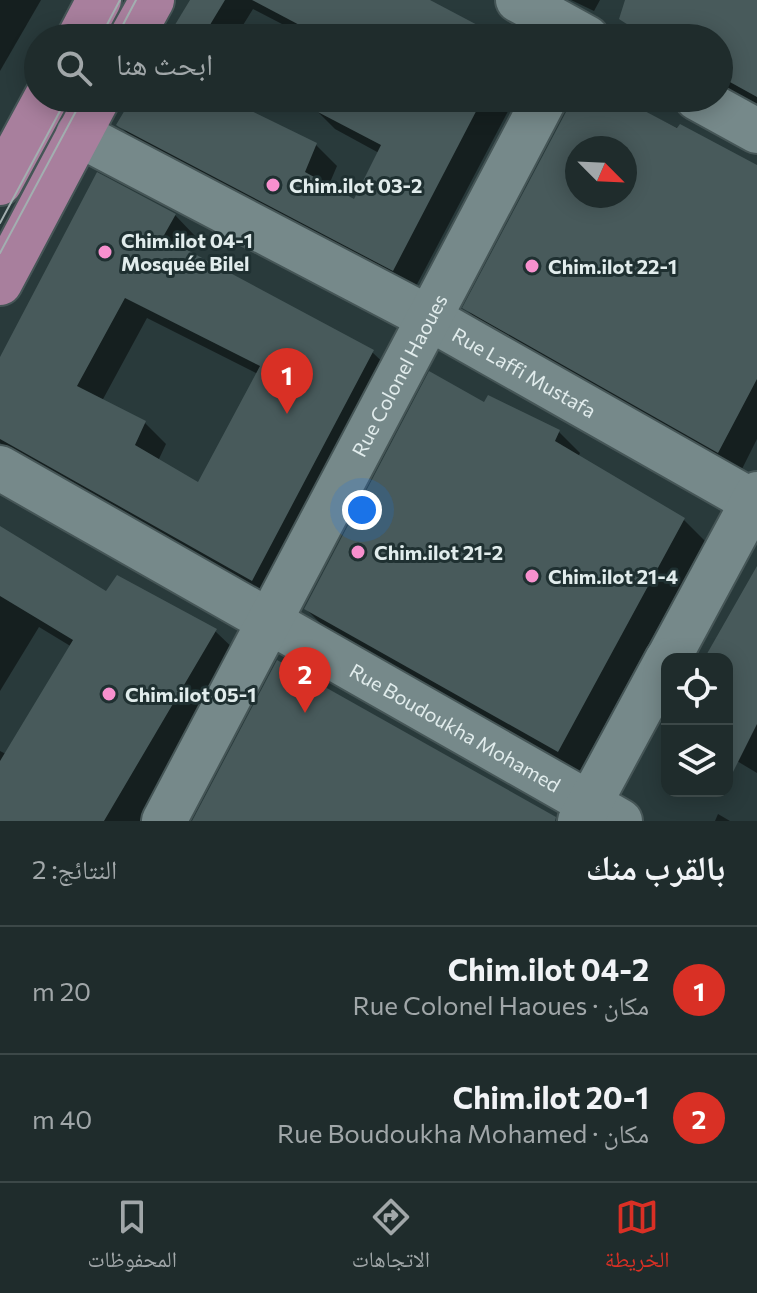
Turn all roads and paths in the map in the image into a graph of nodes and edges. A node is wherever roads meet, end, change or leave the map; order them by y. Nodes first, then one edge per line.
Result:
1 (99, 0) edge
2 (152, 0) edge
3 (518, 0) edge
4 (86, 24) edge
5 (139, 24) edge
6 (578, 24) edge
7 (38, 112) edge
8 (538, 112) edge
9 (722, 112) edge
10 (88, 116) edge
11 (757, 131) edge
12 (0, 183) edge
13 (0, 283) edge
14 (429, 318) junction
15 (0, 468) edge
16 (756, 500) edge
17 (269, 622) junction
18 (671, 653) edge
19 (661, 673) edge
20 (597, 815) edge
21 (164, 821) edge

1 - 4 main road
2 - 5 main road
3 - 6 street
7 - 12 main road
8 - 14 street, Rue Colonel Haoues
9 - 11 street
10 - 13 main road
10 - 14 street, Rue Laffi Mustafa
14 - 16 street, Rue Laffi Mustafa
14 - 17 street, Rue Colonel Haoues
15 - 17 street, Rue Boudoukha Mohamed
16 - 18 street
17 - 20 street, Rue Boudoukha Mohamed
17 - 21 street, Rue Colonel Haoues
19 - 20 street

